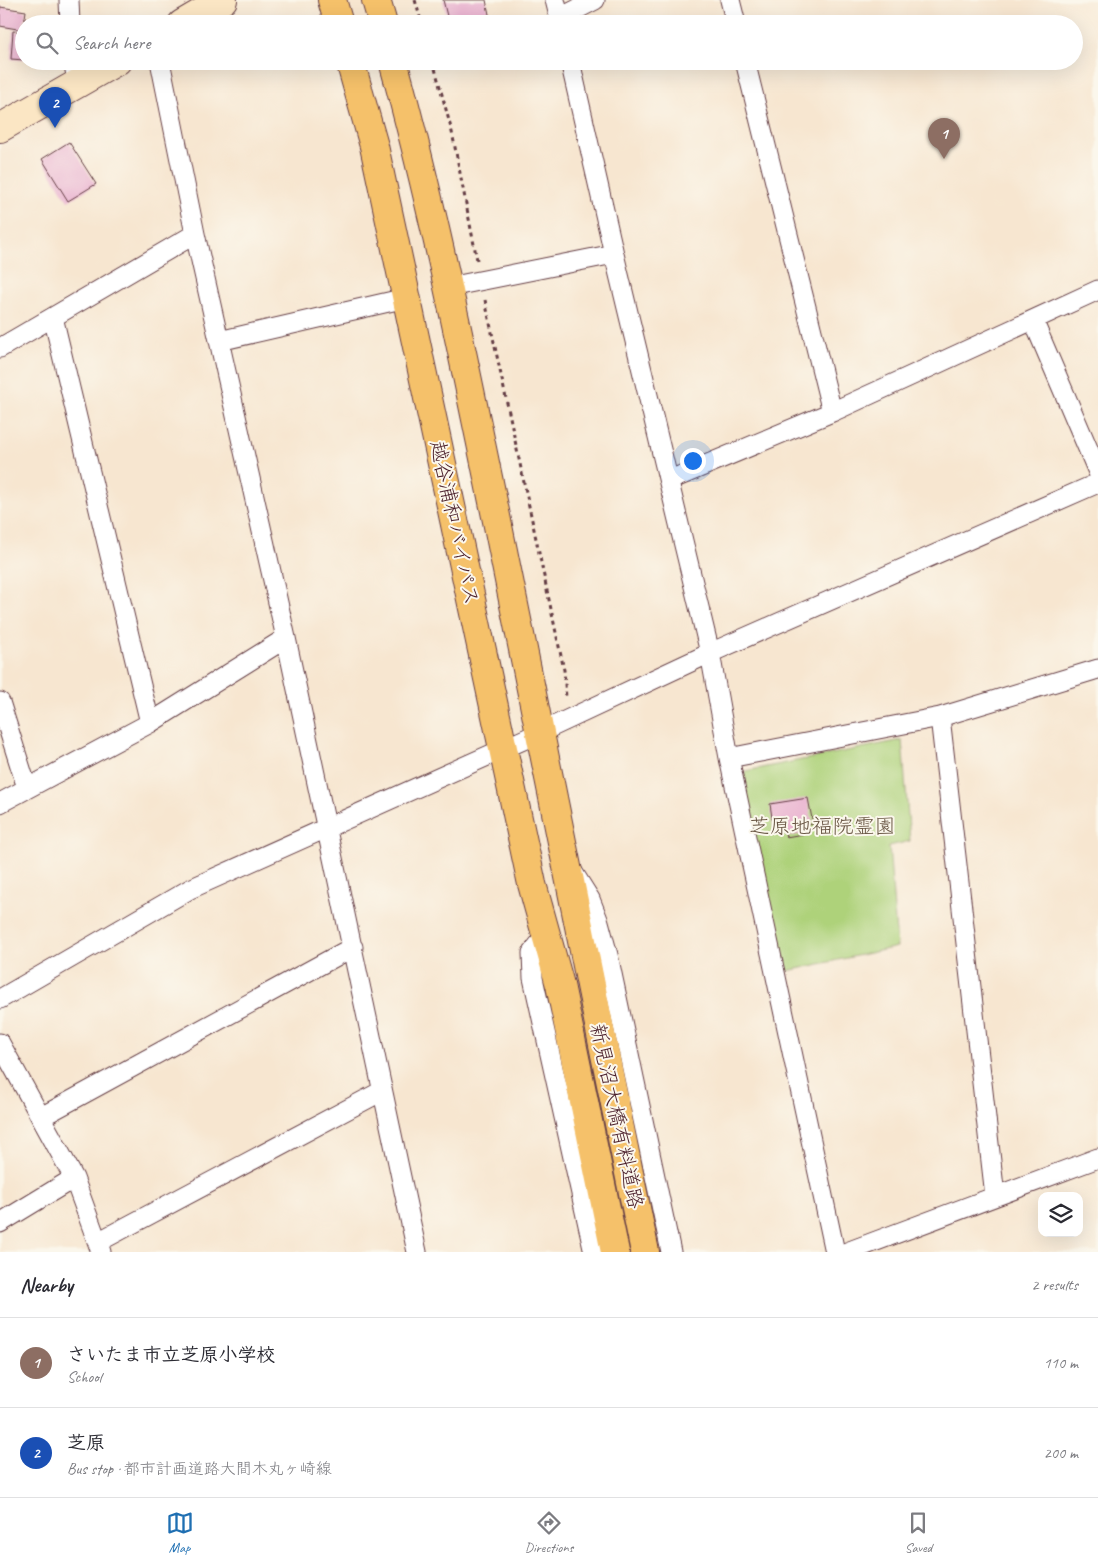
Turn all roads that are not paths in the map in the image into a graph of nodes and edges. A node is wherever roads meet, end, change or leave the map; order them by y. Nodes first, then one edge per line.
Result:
1 (69, 0) edge
2 (223, 0) edge
3 (332, 0) edge
4 (376, 0) edge
5 (555, 0) edge
6 (595, 0) edge
7 (730, 0) edge
8 (70, 15) edge
9 (197, 15) edge
10 (336, 15) edge
11 (380, 15) edge
12 (559, 15) edge
13 (570, 15) edge
14 (734, 15) edge
15 (162, 70) edge
16 (353, 70) edge
17 (396, 70) edge
18 (572, 70) edge
19 (747, 70) edge
20 (75, 72) edge
21 (0, 128) edge
22 (196, 234) junction
23 (614, 254) junction
24 (449, 286) junction
25 (1098, 290) edge
26 (406, 298) junction
27 (53, 317) junction
28 (1032, 320) junction
29 (219, 341) junction
30 (0, 348) edge
31 (832, 412) junction
32 (1098, 472) edge
33 (670, 480) junction
34 (1098, 483) edge
35 (286, 638) junction
36 (710, 653) junction
37 (1098, 669) edge
38 (0, 702) edge
39 (940, 717) junction
40 (150, 723) junction
41 (541, 732) junction
42 (502, 749) junction
43 (729, 758) junction
44 (27, 788) junction
45 (0, 803) edge
46 (326, 828) junction
47 (567, 862) junction
48 (547, 934) junction
49 (353, 947) junction
50 (589, 979) joint
51 (560, 985) joint
52 (0, 999) edge
53 (0, 1043) edge
54 (382, 1091) junction
55 (41, 1118) junction
56 (1098, 1158) edge
57 (74, 1178) junction
58 (995, 1196) junction
59 (0, 1223) edge
60 (100, 1247) edge
61 (644, 1250) edge
62 (417, 1252) edge
63 (594, 1252) edge
64 (614, 1252) edge
65 (671, 1252) edge
66 (835, 1252) edge
67 (847, 1252) edge

1 - 8 street
2 - 9 street
3 - 10 highway
4 - 11 highway
5 - 12 street
6 - 13 street
7 - 14 street
15 - 22 street
16 - 26 highway, 越谷浦和バイパス
17 - 24 highway, 越谷浦和バイパス
18 - 23 street
19 - 31 street
20 - 21 street
22 - 27 street
22 - 29 street
23 - 24 street
23 - 33 street
24 - 41 highway, 越谷浦和バイパス
25 - 28 street
26 - 29 street
26 - 42 highway, 越谷浦和バイパス
27 - 30 street
27 - 40 street
28 - 31 street
28 - 32 street
29 - 35 street
31 - 33 street
33 - 36 street
34 - 36 street
35 - 40 street
35 - 46 street
36 - 41 street
36 - 43 street
37 - 39 street
38 - 44 street
39 - 43 street
39 - 58 street
40 - 44 street
41 - 42 street
41 - 47 highway, 越谷浦和バイパス
42 - 46 street
42 - 48 highway, 越谷浦和バイパス
43 - 66 street
44 - 45 street
46 - 49 street
46 - 52 street
47 - 50 highway, 越谷浦和バイパス
47 - 65 street
48 - 51 highway, 越谷浦和バイパス
48 - 63 street
49 - 54 street
49 - 55 street
50 - 61 highway, 新見沼大橋有料道路
51 - 64 highway, 新見沼大橋有料道路
53 - 55 street
54 - 60 street
54 - 62 street
55 - 57 street
56 - 58 street
57 - 59 street
57 - 60 street
58 - 67 street

